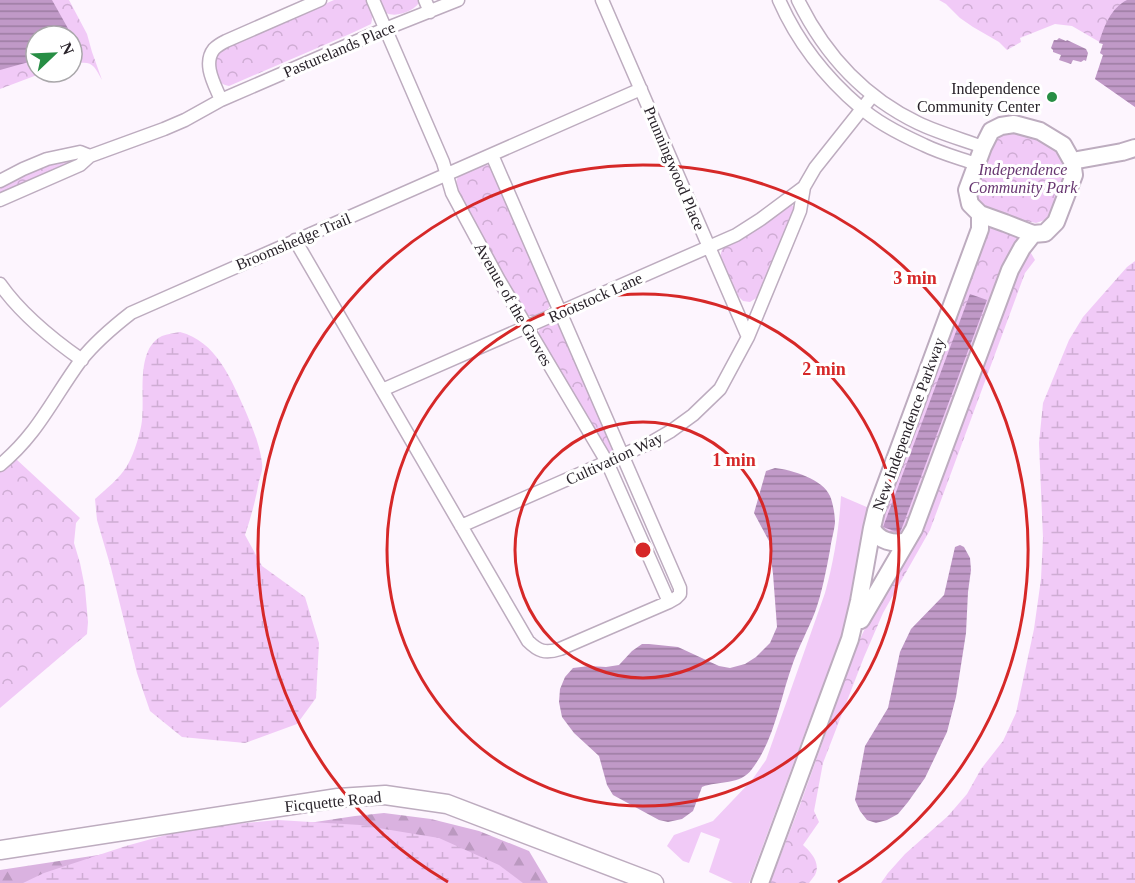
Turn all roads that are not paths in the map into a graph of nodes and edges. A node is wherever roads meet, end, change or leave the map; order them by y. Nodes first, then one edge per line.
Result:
1 (320, 0) edge
2 (373, 0) edge
3 (458, 0) edge
4 (602, 0) edge
5 (779, 0) edge
6 (798, 0) edge
7 (428, 6) edge
8 (385, 28) junction
9 (641, 89) junction
10 (873, 95) junction
11 (221, 100) junction
12 (861, 109) junction
13 (983, 147) junction
14 (1135, 148) edge
15 (492, 155) junction
16 (90, 156) junction
17 (1072, 161) junction
18 (976, 164) junction
19 (446, 175) junction
20 (0, 181) edge
21 (804, 187) junction
22 (0, 200) edge
23 (980, 214) junction
24 (1033, 234) junction
25 (295, 240) junction
26 (709, 247) junction
27 (0, 284) edge
28 (561, 312) junction
29 (527, 327) junction
30 (748, 337) junction
31 (82, 360) junction
32 (382, 390) junction
33 (622, 455) junction
34 (607, 462) junction
35 (0, 465) edge
36 (461, 526) junction
37 (872, 528) junction
38 (908, 541) junction
39 (669, 602) junction
40 (850, 639) junction
41 (0, 850) edge
42 (654, 883) edge
43 (760, 883) edge

1 - 11 street
2 - 8 street, Avenue of the Groves
3 - 7 street, Pasturelands Place
4 - 9 street, Prunningwood Place
5 - 12 street
6 - 10 street
7 - 8 street, Pasturelands Place
8 - 11 street, Pasturelands Place
8 - 19 street, Avenue of the Groves
9 - 15 street, Broomshedge Trail
9 - 26 street, Prunningwood Place
10 - 12 street, Cultivation Way
10 - 13 street
11 - 16 street, Pasturelands Place
12 - 18 street
12 - 21 street, Cultivation Way
13 - 17 street
13 - 18 street
14 - 17 street
15 - 19 street, Broomshedge Trail
15 - 28 street, Avenue of the Groves
16 - 20 street, Pasturelands Place
16 - 22 street, Pasturelands Place
17 - 24 street
18 - 23 street
19 - 25 street, Broomshedge Trail
19 - 29 street, Avenue of the Groves
21 - 26 street, Cultivation Way
21 - 30 street, Cultivation Way
23 - 24 street
23 - 37 street, New Independence Parkway
24 - 38 street, New Independence Parkway
25 - 31 street, Broomshedge Trail
25 - 32 street, Avenue of the Groves
26 - 28 street, Rootstock Lane
26 - 30 street, Prunningwood Place
27 - 31 street
28 - 29 street, Rootstock Lane
28 - 33 street, Avenue of the Groves
29 - 32 street, Rootstock Lane
29 - 34 street, Avenue of the Groves
30 - 33 street, Cultivation Way
31 - 35 street, Broomshedge Trail
32 - 36 street, Avenue of the Groves
33 - 34 street, Cultivation Way
33 - 39 street, Avenue of the Groves
34 - 36 street, Cultivation Way
34 - 39 street, Avenue of the Groves
36 - 39 street, Avenue of the Groves
37 - 38 street
37 - 40 street, New Independence Parkway
38 - 40 street, New Independence Parkway
40 - 43 street, New Independence Parkway
41 - 42 main road, Ficquette Road

